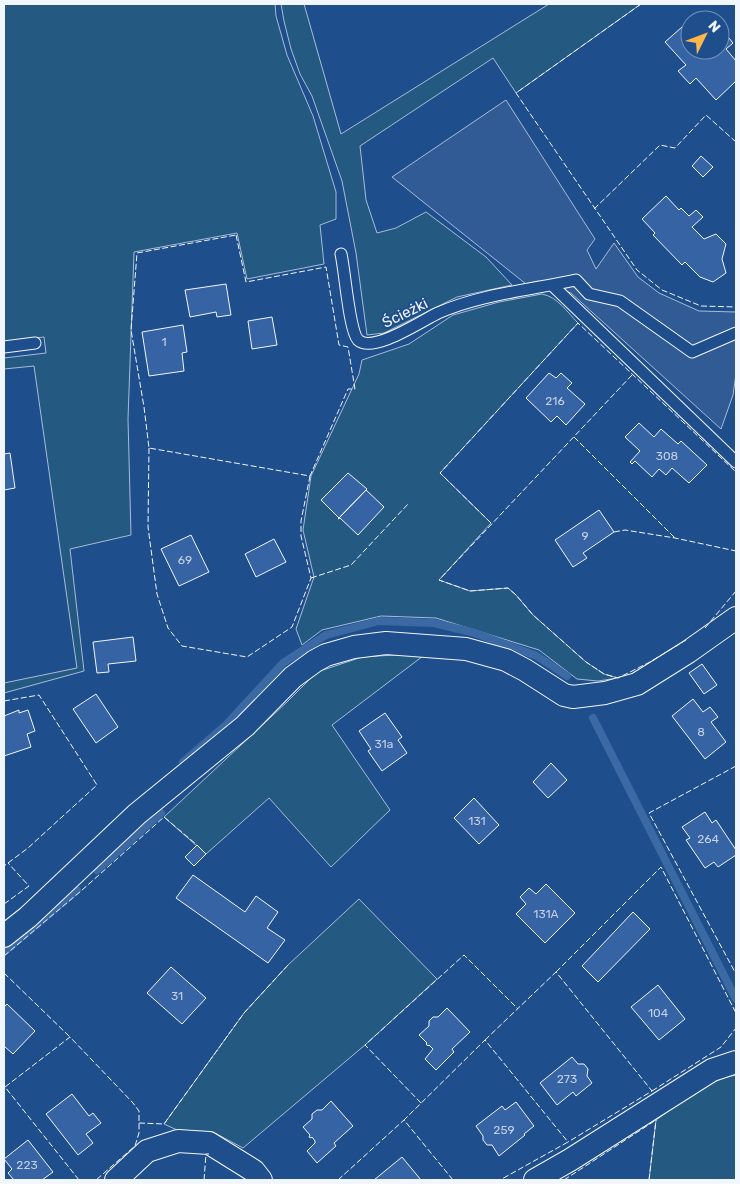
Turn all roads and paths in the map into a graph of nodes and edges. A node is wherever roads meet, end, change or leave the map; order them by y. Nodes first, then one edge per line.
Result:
1 (342, 254) dead end
2 (552, 285) junction
3 (736, 333) edge
4 (35, 343) dead end
5 (4, 347) edge
6 (736, 462) edge
7 (736, 618) edge
8 (4, 936) edge
9 (736, 1062) edge
10 (116, 1180) edge
11 (261, 1180) edge
12 (535, 1180) edge

1 - 2 lane, Ścieżki
2 - 3 lane, Ścieżki
2 - 6 lane
4 - 5 lane
7 - 8 street
9 - 12 street
10 - 11 street

